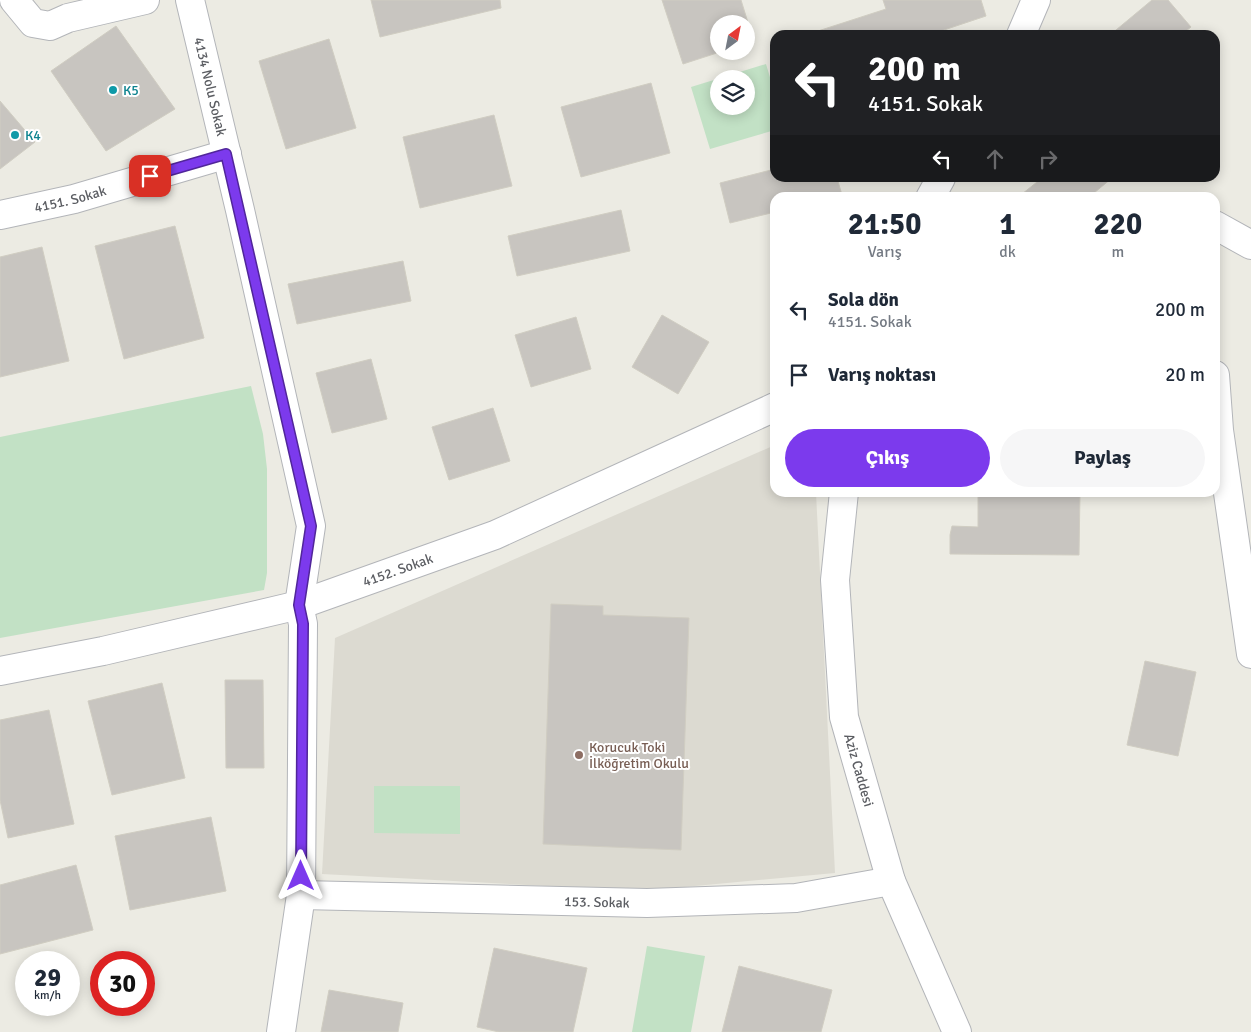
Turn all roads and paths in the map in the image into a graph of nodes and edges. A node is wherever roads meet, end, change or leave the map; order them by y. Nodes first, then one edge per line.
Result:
1 (4, 0) edge
2 (14, 0) edge
3 (144, 0) edge
4 (190, 0) edge
5 (1036, 0) edge
6 (0, 3) edge
7 (66, 9) edge
8 (1023, 30) edge
9 (226, 154) junction
10 (0, 215) edge
11 (1220, 228) edge
12 (1251, 245) edge
13 (770, 409) edge
14 (1220, 430) edge
15 (844, 497) edge
16 (299, 605) junction
17 (1251, 654) edge
18 (0, 670) edge
19 (892, 881) junction
20 (301, 895) junction
21 (281, 1032) edge
22 (956, 1032) edge

1 - 6 street
2 - 7 street
3 - 7 street
4 - 9 street, 4134 Nolu Sokak
5 - 8 street
9 - 10 street, 4151. Sokak
9 - 16 street, 4134 Nolu Sokak
11 - 12 street
13 - 16 street, 4152. Sokak
14 - 17 street
15 - 19 street, Aziz Caddesi
16 - 18 street, 4152. Sokak
16 - 20 street, 4134 Nolu Sokak
19 - 20 street, 153. Sokak
19 - 22 street, Aziz Caddesi
20 - 21 street, 4134 Nolu Sokak

